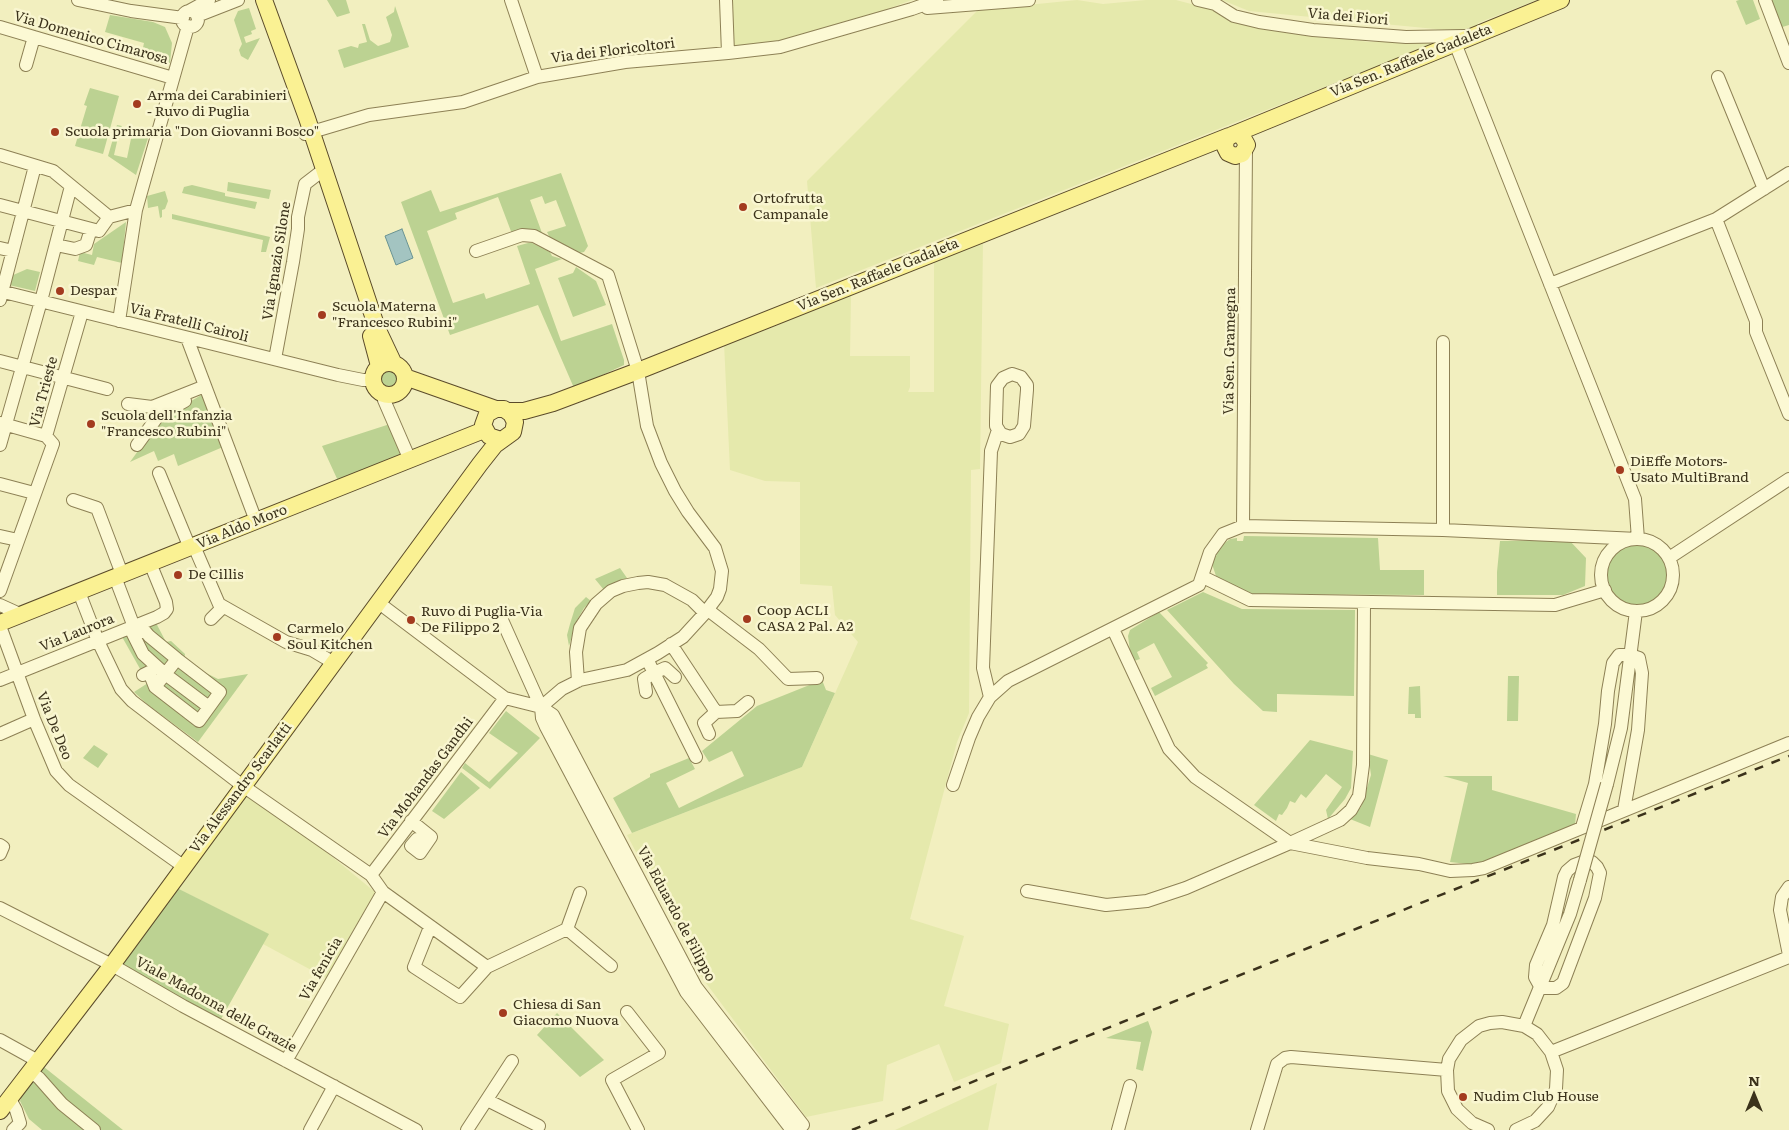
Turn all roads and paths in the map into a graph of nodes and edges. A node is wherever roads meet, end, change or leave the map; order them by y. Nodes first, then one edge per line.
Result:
1 (78, 0) edge
2 (209, 0) edge
3 (238, 0) edge
4 (257, 0) edge
5 (264, 0) edge
6 (511, 0) edge
7 (726, 0) edge
8 (937, 0) edge
9 (1029, 0) edge
10 (1198, 0) edge
11 (1561, 0) edge
12 (1765, 0) edge
13 (130, 5) edge
14 (912, 9) junction
15 (189, 18) junction
16 (0, 27) edge
17 (1470, 36) junction
18 (34, 37) junction
19 (1455, 43) junction
20 (728, 54) junction
21 (1789, 63) edge
22 (26, 65) dead end
23 (537, 77) junction
24 (1718, 77) dead end
25 (173, 78) junction
26 (309, 126) junction
27 (1236, 144) junction
28 (0, 155) edge
29 (35, 166) junction
30 (318, 166) junction
31 (1789, 173) edge
32 (71, 186) junction
33 (1764, 189) junction
34 (0, 205) edge
35 (136, 210) junction
36 (24, 211) junction
37 (109, 217) junction
38 (1716, 219) junction
39 (62, 221) junction
40 (91, 229) junction
41 (56, 245) junction
42 (0, 248) edge
43 (476, 251) dead end
44 (13, 252) junction
45 (1550, 284) junction
46 (1, 294) edge
47 (42, 302) junction
48 (82, 312) junction
49 (119, 321) junction
50 (187, 338) junction
51 (1443, 342) dead end
52 (276, 359) junction
53 (0, 361) edge
54 (22, 367) junction
55 (382, 370) junction
56 (638, 371) junction
57 (62, 378) junction
58 (402, 384) junction
59 (205, 386) junction
60 (108, 389) dead end
61 (185, 394) junction
62 (383, 394) junction
63 (553, 403) junction
64 (128, 404) dead end
65 (1789, 414) edge
66 (3, 423) edge
67 (493, 423) junction
68 (998, 430) junction
69 (46, 436) junction
70 (0, 446) edge
71 (137, 446) dead end
72 (410, 460) junction
73 (159, 473) dead end
74 (1789, 479) edge
75 (0, 484) edge
76 (34, 493) junction
77 (72, 500) dead end
78 (256, 521) junction
79 (1243, 526) junction
80 (1443, 530) junction
81 (0, 536) edge
82 (1638, 539) junction
83 (18, 540) junction
84 (192, 547) junction
85 (1669, 558) junction
86 (150, 563) junction
87 (118, 576) junction
88 (1203, 578) junction
89 (1605, 590) junction
90 (0, 591) edge
91 (79, 592) junction
92 (378, 603) junction
93 (1364, 603) junction
94 (0, 605) edge
95 (223, 607) junction
96 (1636, 611) junction
97 (706, 612) junction
98 (22, 615) junction
99 (212, 619) dead end
100 (502, 620) dead end
101 (0, 625) edge
102 (134, 627) junction
103 (1112, 629) junction
104 (98, 641) junction
105 (671, 644) junction
106 (4, 652) edge
107 (1630, 655) junction
108 (177, 659) junction
109 (647, 659) junction
110 (334, 663) junction
111 (654, 673) junction
112 (18, 674) junction
113 (165, 674) junction
114 (143, 675) dead end
115 (675, 677) dead end
116 (817, 678) dead end
117 (0, 680) edge
118 (578, 681) junction
119 (155, 687) junction
120 (646, 692) dead end
121 (505, 698) junction
122 (990, 698) junction
123 (748, 702) dead end
124 (209, 707) junction
125 (541, 712) junction
126 (716, 712) junction
127 (34, 719) junction
128 (0, 734) edge
129 (709, 734) dead end
130 (1789, 743) edge
131 (696, 757) dead end
132 (953, 785) dead end
133 (243, 786) junction
134 (1624, 810) junction
135 (411, 821) junction
136 (1582, 827) junction
137 (417, 839) dead end
138 (1290, 844) junction
139 (0, 845) edge
140 (0, 854) edge
141 (183, 866) junction
142 (371, 875) junction
143 (1789, 887) edge
144 (1027, 891) dead end
145 (383, 892) junction
146 (580, 893) dead end
147 (0, 908) edge
148 (430, 927) junction
149 (567, 929) junction
150 (1789, 956) edge
151 (112, 965) junction
152 (611, 966) dead end
153 (487, 967) junction
154 (1540, 986) junction
155 (628, 1012) dead end
156 (1524, 1026) junction
157 (1, 1044) edge
158 (1551, 1052) junction
159 (286, 1061) junction
160 (512, 1062) dead end
161 (34, 1066) junction
162 (1447, 1070) junction
163 (334, 1086) junction
164 (1130, 1086) dead end
165 (487, 1100) junction
166 (5, 1105) edge
167 (539, 1126) dead end
168 (20, 1128) edge
169 (794, 1128) edge
170 (1483, 1129) edge
171 (94, 1130) edge
172 (310, 1130) edge
173 (416, 1130) edge
174 (467, 1130) edge
175 (638, 1130) edge
176 (1118, 1130) edge
177 (1257, 1130) edge
178 (1516, 1130) edge

1 - 13 street
2 - 15 street
3 - 15 street
4 - 26 main road
5 - 26 main road
6 - 23 street
7 - 20 street
8 - 14 street, Via dei Floricoltori
9 - 14 street
10 - 17 street, Via dei Fiori
11 - 17 main road, Via Sen. Raffaele Gadaleta
12 - 21 street
13 - 15 street
14 - 20 street, Via dei Floricoltori
15 - 25 street
16 - 18 street, Via Domenico Cimarosa
17 - 19 main road, Via Sen. Raffaele Gadaleta
18 - 22 street
18 - 25 street, Via Domenico Cimarosa
19 - 27 main road, Via Sen. Raffaele Gadaleta
19 - 45 street
20 - 23 street, Via dei Floricoltori
23 - 26 street, Via dei Floricoltori
24 - 33 street
25 - 35 street
26 - 30 main road
27 - 56 main road, Via Sen. Raffaele Gadaleta
27 - 79 street, Via Sen. Gramegna
28 - 29 street
29 - 32 street
29 - 36 street
30 - 52 street, Via Ignazio Silone
30 - 55 main road
31 - 33 street
32 - 37 street
32 - 39 street
33 - 38 street
34 - 36 street
35 - 37 street
35 - 49 street
36 - 39 street
36 - 44 street
37 - 40 street
38 - 45 street
38 - 65 street
39 - 40 street
39 - 41 street
40 - 41 street
41 - 47 street
42 - 44 street
43 - 56 street
44 - 46 street
45 - 82 street
46 - 47 street, Via Fratelli Cairoli
47 - 48 street, Via Fratelli Cairoli
47 - 54 street
48 - 49 street, Via Fratelli Cairoli
48 - 57 street, Via Trieste
49 - 50 street, Via Fratelli Cairoli
50 - 52 street, Via Fratelli Cairoli
50 - 59 street
51 - 80 street
52 - 55 street, Via Fratelli Cairoli
53 - 54 street
54 - 57 street
54 - 66 street
55 - 58 main road
55 - 62 main road
56 - 63 main road, Via Sen. Raffaele Gadaleta
56 - 97 street
57 - 60 street
57 - 69 street, Via Trieste
58 - 62 main road
58 - 67 main road
59 - 61 street
59 - 78 street
61 - 64 street
61 - 71 street
62 - 72 street
63 - 67 main road, Via Sen. Raffaele Gadaleta
63 - 67 main road, Via Sen. Raffaele Gadaleta
66 - 69 street
66 - 70 street
67 - 72 main road, Via Aldo Moro
67 - 92 main road, Via Alessandro Scarlatti
68 - 68 street
68 - 122 street
69 - 76 street, Via Trieste
72 - 78 main road, Via Aldo Moro
73 - 84 street
74 - 85 street
75 - 76 street
76 - 83 street, Via Trieste
77 - 87 street
78 - 84 main road, Via Aldo Moro
79 - 80 street
79 - 88 street
80 - 82 street
81 - 83 street
82 - 85 street
82 - 89 street
83 - 90 street, Via Trieste
84 - 86 main road, Via Aldo Moro
84 - 95 street
85 - 96 street
86 - 87 main road, Via Aldo Moro
86 - 102 street, Via Laurora
87 - 91 main road, Via Aldo Moro
87 - 102 street
88 - 93 street
88 - 103 street
89 - 93 street
89 - 96 street
91 - 98 main road, Via Aldo Moro
91 - 104 street
92 - 110 main road, Via Alessandro Scarlatti
92 - 121 street, Via Eduardo de Filippo
93 - 138 street
94 - 98 street
95 - 99 street
95 - 110 street
96 - 107 street
97 - 105 street
97 - 116 street
97 - 118 street
98 - 101 main road, Via Aldo Moro
100 - 125 street, Via Eduardo de Filippo
101 - 106 street, Via De Deo
102 - 104 street, Via Laurora
103 - 122 street
103 - 138 street
104 - 112 street, Via Laurora
104 - 133 street
105 - 109 street
105 - 126 street
106 - 112 street, Via De Deo
107 - 134 street
107 - 136 street
107 - 154 street, bridge
108 - 113 street
108 - 113 street
108 - 124 street
109 - 111 street
109 - 118 street
110 - 133 main road, Via Alessandro Scarlatti
111 - 115 street
111 - 120 street
111 - 131 street
112 - 117 street, Via Laurora
112 - 127 street, Via De Deo
113 - 119 street
113 - 124 street
114 - 119 street
118 - 125 street
119 - 124 street
121 - 125 street, Via Eduardo de Filippo
121 - 135 street, Via Mohandas Gandhi
122 - 132 street
123 - 126 street
125 - 169 street, Via Eduardo de Filippo
125 - 169 street, Via Eduardo de Filippo
126 - 129 street
127 - 128 street
127 - 141 street, Via De Deo
130 - 134 street
133 - 141 main road, Via Alessandro Scarlatti
133 - 142 street
134 - 136 street
135 - 137 street
135 - 142 street, Via Mohandas Gandhi
136 - 138 street
138 - 144 street
139 - 140 street
141 - 151 main road, Via Alessandro Scarlatti
142 - 145 street
143 - 150 street
145 - 148 street
145 - 159 street, Via fenicia
146 - 149 street
147 - 151 street, Viale Madonna delle Grazie
148 - 153 street
148 - 153 street
149 - 152 street
149 - 153 street
150 - 158 street
151 - 159 street, Viale Madonna delle Grazie
151 - 161 main road, Via Alessandro Scarlatti
154 - 154 street
154 - 156 street
155 - 175 street
156 - 158 street
156 - 162 street
157 - 161 street
158 - 178 street
159 - 163 street, Viale Madonna delle Grazie
160 - 165 street
161 - 166 main road, Via Alessandro Scarlatti
161 - 171 street
162 - 170 street
162 - 177 street
163 - 172 street
163 - 173 street, Viale Madonna delle Grazie
164 - 176 street
165 - 167 street
165 - 174 street
166 - 168 street

